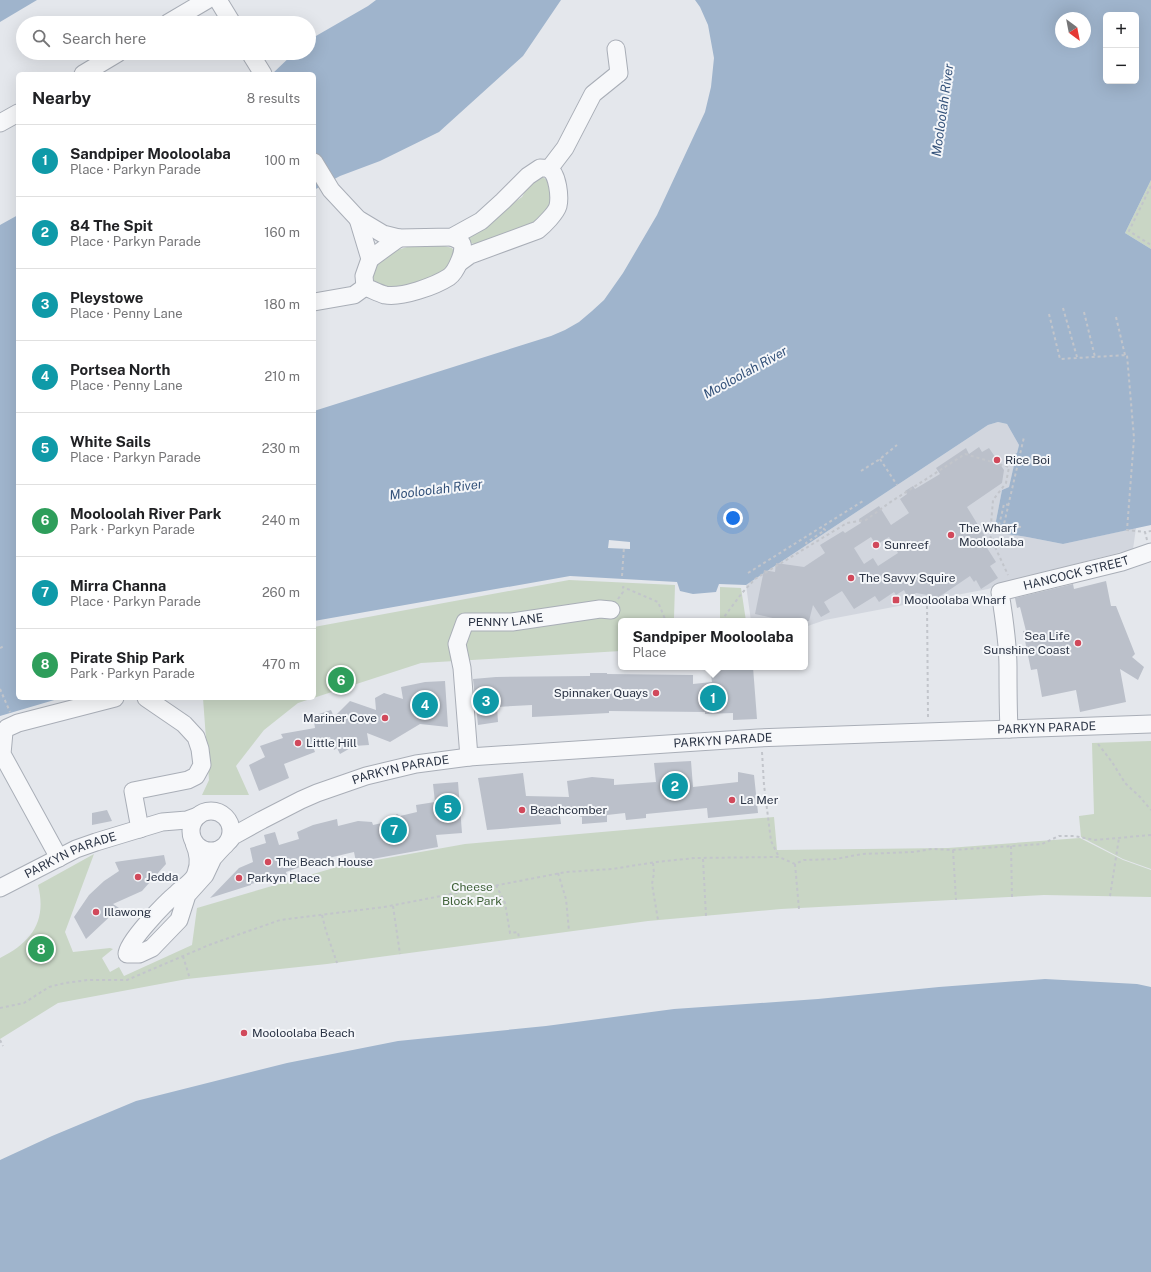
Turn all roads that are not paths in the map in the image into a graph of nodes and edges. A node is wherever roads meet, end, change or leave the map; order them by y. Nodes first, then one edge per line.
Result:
1 (207, 0) edge
2 (218, 0) edge
3 (180, 16) edge
4 (228, 16) edge
5 (616, 49) dead end
6 (106, 60) edge
7 (254, 60) edge
8 (261, 71) edge
9 (86, 72) edge
10 (16, 113) edge
11 (0, 123) edge
12 (316, 165) edge
13 (549, 169) junction
14 (358, 219) junction
15 (452, 237) junction
16 (399, 238) junction
17 (370, 259) junction
18 (459, 263) junction
19 (365, 287) junction
20 (316, 302) edge
21 (1151, 552) edge
22 (611, 610) road end
23 (108, 700) edge
24 (149, 700) edge
25 (1151, 724) edge
26 (1009, 729) junction
27 (1, 754) edge
28 (469, 757) junction
29 (301, 800) junction
30 (222, 814) junction
31 (198, 816) junction
32 (142, 828) junction
33 (194, 841) junction
34 (225, 845) junction
35 (58, 858) junction
36 (0, 888) edge

1 - 3 street
2 - 4 street
5 - 13 street
6 - 9 street
7 - 8 street
10 - 11 street
12 - 14 street
13 - 15 street
13 - 18 street
14 - 16 street
14 - 17 street
15 - 16 street
15 - 18 street
16 - 17 street
17 - 19 street
18 - 19 street
19 - 20 street
21 - 26 street, HANCOCK STREET
22 - 28 street, PENNY LANE
23 - 27 street
24 - 32 street
25 - 26 street, PARKYN PARADE
26 - 28 street, PARKYN PARADE
27 - 35 street
28 - 29 street, PARKYN PARADE
29 - 30 street, PARKYN PARADE
29 - 34 street, PARKYN PARADE
30 - 31 street
30 - 34 street
31 - 32 street, PARKYN PARADE
31 - 33 street
32 - 33 street, PARKYN PARADE
32 - 35 street, PARKYN PARADE
33 - 34 street
33 - 34 street, PARKYN PARADE
35 - 36 street, PARKYN PARADE

